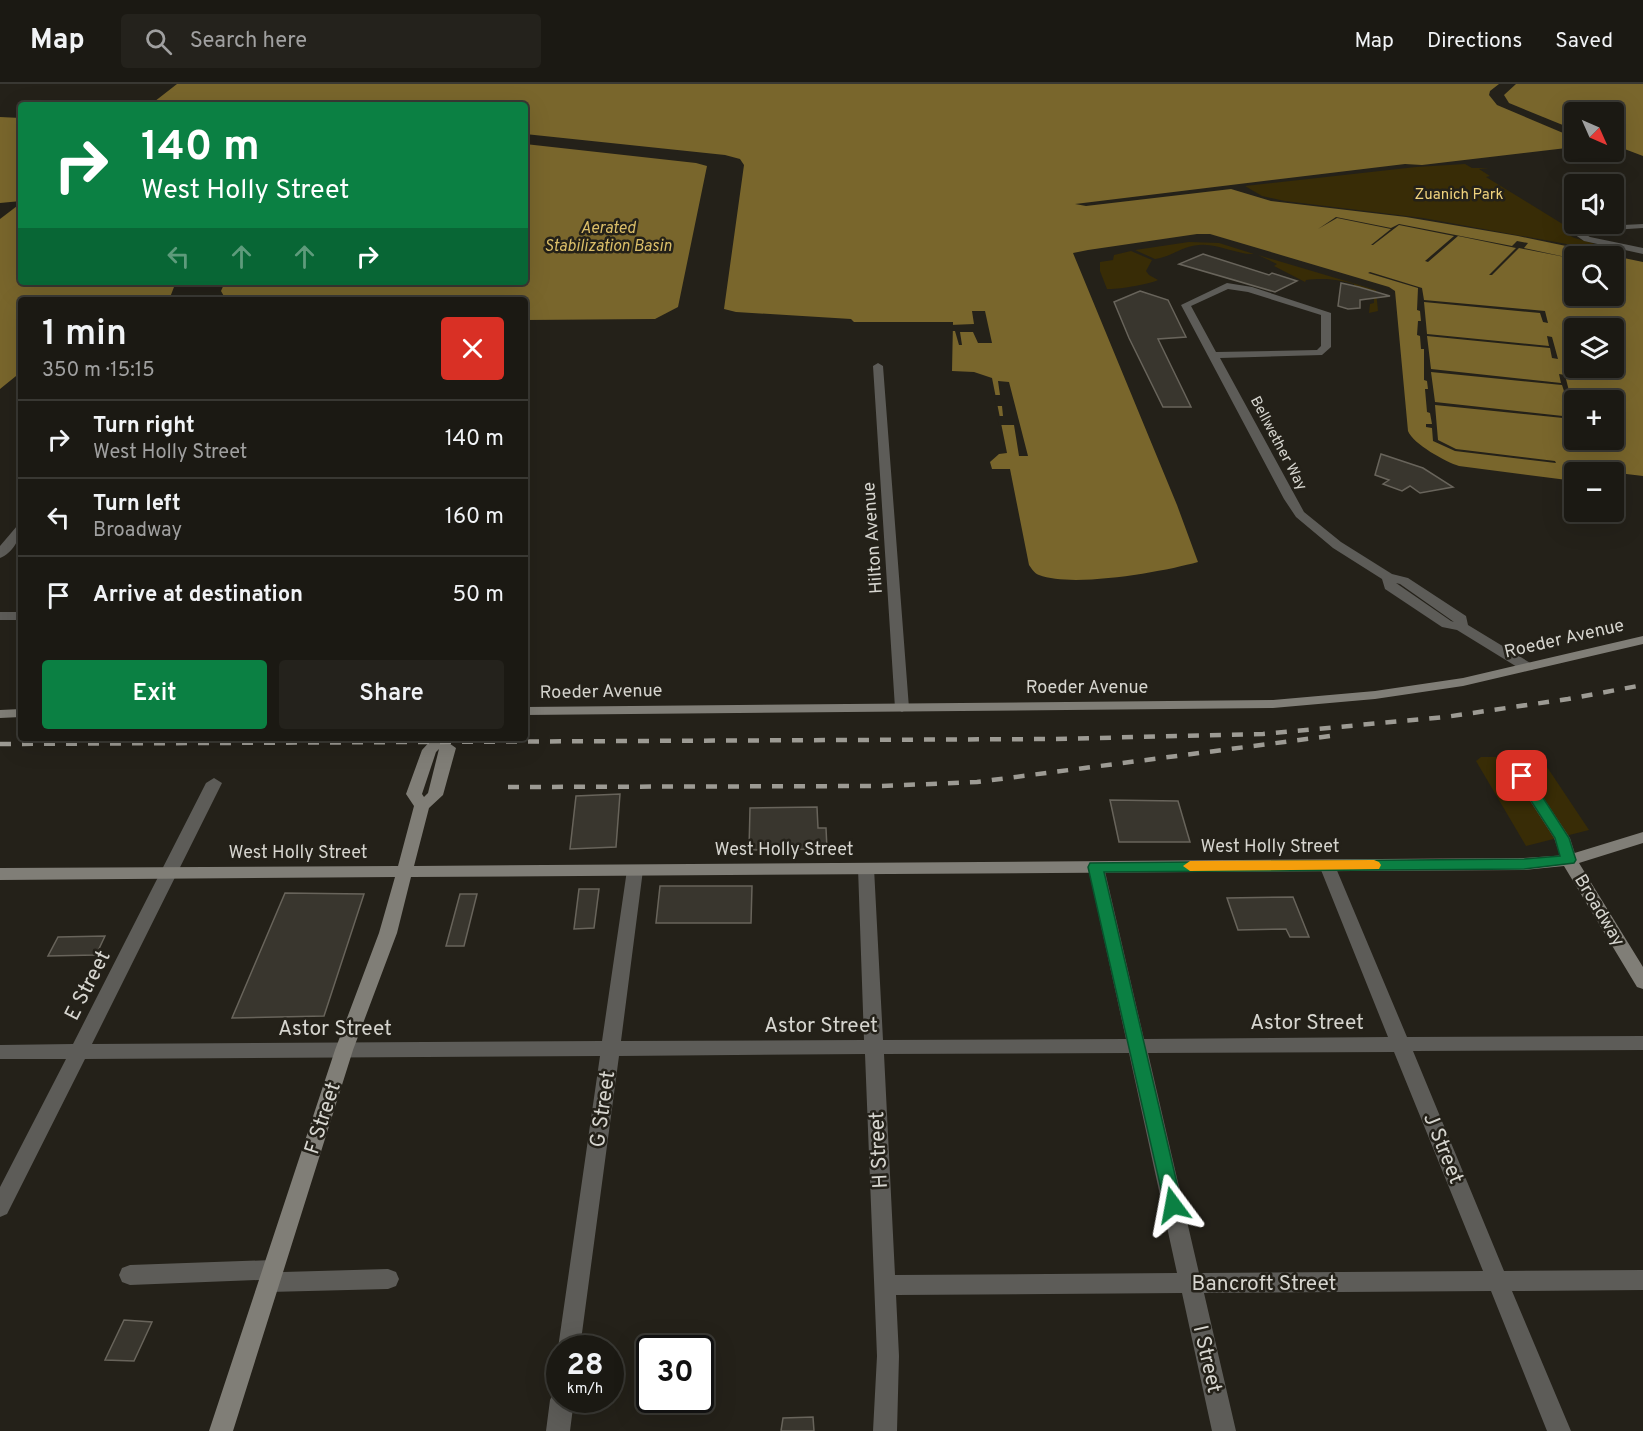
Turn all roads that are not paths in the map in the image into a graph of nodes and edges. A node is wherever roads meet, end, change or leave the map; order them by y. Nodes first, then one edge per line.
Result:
1 (1643, 226) edge
2 (1643, 251) edge
3 (1213, 355) junction
4 (878, 366) dead end
5 (18, 533) edge
6 (0, 554) edge
7 (0, 616) edge
8 (18, 616) edge
9 (1643, 640) edge
10 (1527, 668) junction
11 (902, 708) junction
12 (528, 711) edge
13 (18, 713) edge
14 (0, 714) edge
15 (440, 741) edge
16 (1522, 776) dead end
17 (214, 783) dead end
18 (1642, 839) edge
19 (1569, 860) junction
20 (1327, 865) junction
21 (1096, 867) junction
22 (866, 868) junction
23 (635, 870) junction
24 (406, 871) junction
25 (169, 873) junction
26 (0, 874) edge
27 (1643, 982) edge
28 (1643, 1042) edge
29 (1402, 1044) junction
30 (1137, 1046) junction
31 (874, 1047) junction
32 (610, 1049) junction
33 (344, 1050) junction
34 (0, 1052) edge
35 (79, 1052) junction
36 (0, 1208) edge
37 (130, 1275) dead end
38 (271, 1276) junction
39 (388, 1279) dead end
40 (1643, 1280) edge
41 (1499, 1282) junction
42 (1191, 1284) junction
43 (885, 1285) junction
44 (571, 1335) edge
45 (560, 1413) edge
46 (221, 1431) edge
47 (558, 1431) edge
48 (885, 1431) edge
49 (1224, 1431) edge
50 (1559, 1431) edge

1 - 2 street
3 - 3 street, Bellwether Way
3 - 10 street, Bellwether Way
4 - 11 street, Hilton Avenue
5 - 6 street
7 - 8 street
9 - 10 street, Roeder Avenue
10 - 11 street, Roeder Avenue
11 - 12 street, Roeder Avenue
13 - 14 street
15 - 24 street, F Street
16 - 19 street, Broadway
17 - 25 street, E Street
18 - 19 street, West Holly Street
19 - 20 street, West Holly Street
19 - 27 street, Broadway
20 - 21 street, West Holly Street
20 - 29 street, J Street
21 - 22 street, West Holly Street
21 - 30 street, I Street
22 - 23 street, West Holly Street
22 - 31 street, H Street
23 - 24 street, West Holly Street
23 - 32 street, G Street
24 - 25 street, West Holly Street
24 - 33 street, F Street
25 - 26 street, West Holly Street
25 - 35 street, E Street
28 - 29 street, Astor Street
29 - 30 street, Astor Street
29 - 41 street, J Street
30 - 31 street, Astor Street
30 - 42 street, I Street
31 - 32 street, Astor Street
31 - 43 street, H Street
32 - 33 street, Astor Street
32 - 44 street, G Street
33 - 35 street, Astor Street
33 - 38 street, F Street
34 - 35 street, Astor Street
35 - 36 street, E Street
37 - 38 street
38 - 39 street
38 - 46 street, F Street
40 - 41 street, Bancroft Street
41 - 42 street, Bancroft Street
41 - 50 street, J Street
42 - 43 street, Bancroft Street
42 - 49 street, I Street
43 - 48 street, H Street
45 - 47 street

